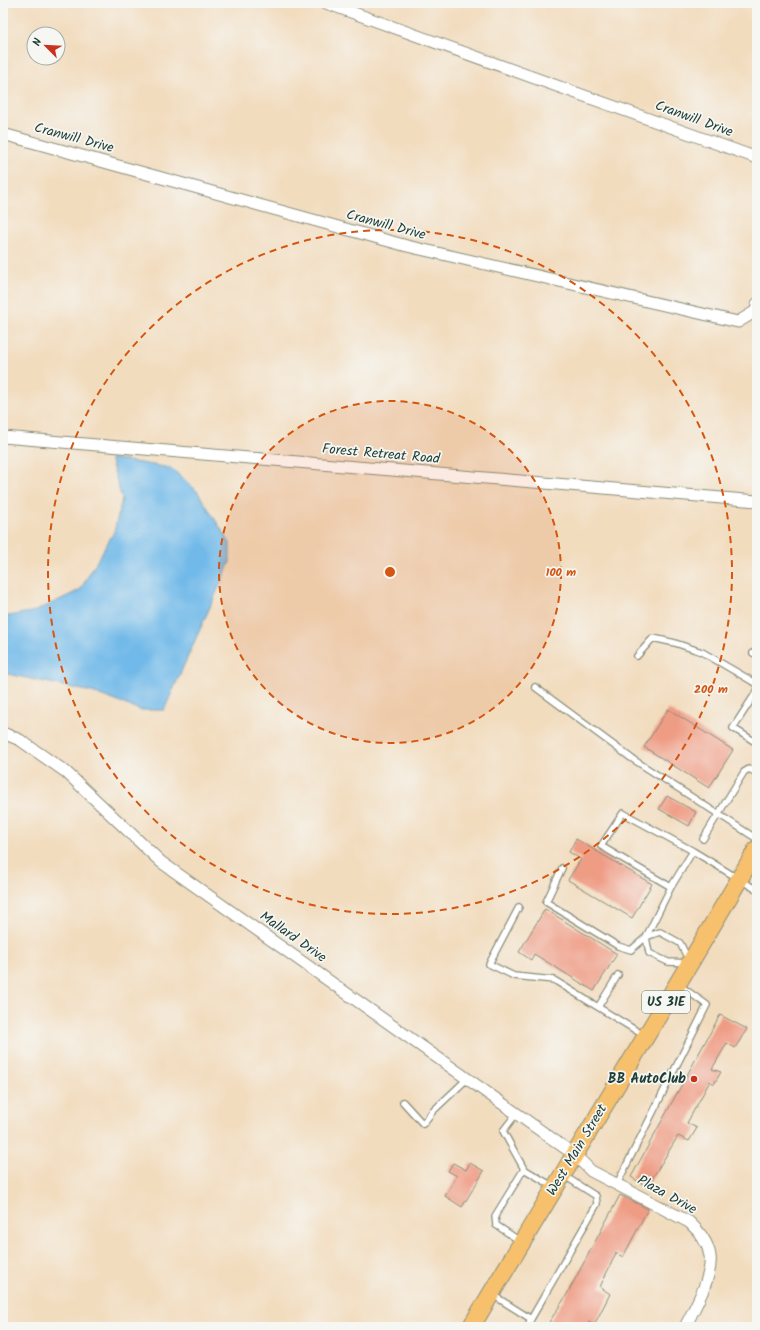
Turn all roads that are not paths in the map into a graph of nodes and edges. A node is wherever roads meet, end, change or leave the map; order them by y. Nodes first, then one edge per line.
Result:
1 (326, 3) edge
2 (3, 134) edge
3 (757, 158) edge
4 (757, 304) edge
5 (3, 436) edge
6 (757, 501) edge
7 (637, 656) dead end
8 (757, 684) edge
9 (536, 687) dead end
10 (757, 692) edge
11 (3, 733) edge
12 (757, 743) edge
13 (757, 773) edge
14 (718, 814) junction
15 (703, 839) dead end
16 (756, 849) edge
17 (693, 851) junction
18 (562, 868) dead end
19 (739, 879) junction
20 (671, 887) junction
21 (757, 890) edge
22 (519, 907) dead end
23 (646, 937) junction
24 (690, 962) junction
25 (618, 975) dead end
26 (677, 984) junction
27 (598, 1007) junction
28 (645, 1036) junction
29 (467, 1079) junction
30 (403, 1102) dead end
31 (516, 1114) junction
32 (575, 1155) junction
33 (524, 1169) junction
34 (559, 1181) junction
35 (617, 1184) junction
36 (522, 1242) junction
37 (491, 1294) junction
38 (531, 1319) junction
39 (471, 1327) edge
40 (527, 1327) edge
41 (685, 1327) edge

1 - 3 street, Cranwill Drive
2 - 4 street, Cranwill Drive
5 - 6 street, Forest Retreat Road
7 - 8 lane
9 - 14 lane
10 - 12 lane
11 - 29 street, Mallard Drive
13 - 14 lane
14 - 15 lane
14 - 16 lane
16 - 19 main road, West Main Street / US 31E
17 - 19 lane
17 - 20 lane
17 - 20 lane
18 - 23 lane
19 - 21 lane
19 - 24 main road, West Main Street / US 31E
20 - 23 lane
22 - 27 lane
23 - 24 lane
23 - 24 lane
24 - 26 main road, West Main Street / US 31E
25 - 27 lane
26 - 28 main road, West Main Street / US 31E
26 - 35 lane
27 - 28 lane
28 - 32 main road, West Main Street / US 31E
29 - 30 lane
29 - 31 street, Mallard Drive
31 - 32 street, Mallard Drive
31 - 33 lane
32 - 34 main road, West Main Street / US 31E
32 - 35 street, Plaza Drive
33 - 34 lane
33 - 36 lane
34 - 36 main road, West Main Street / US 31E
34 - 38 lane
35 - 41 street, Plaza Drive
36 - 37 main road, West Main Street / US 31E
37 - 38 lane
37 - 39 main road, West Main Street / US 31E
38 - 40 lane

